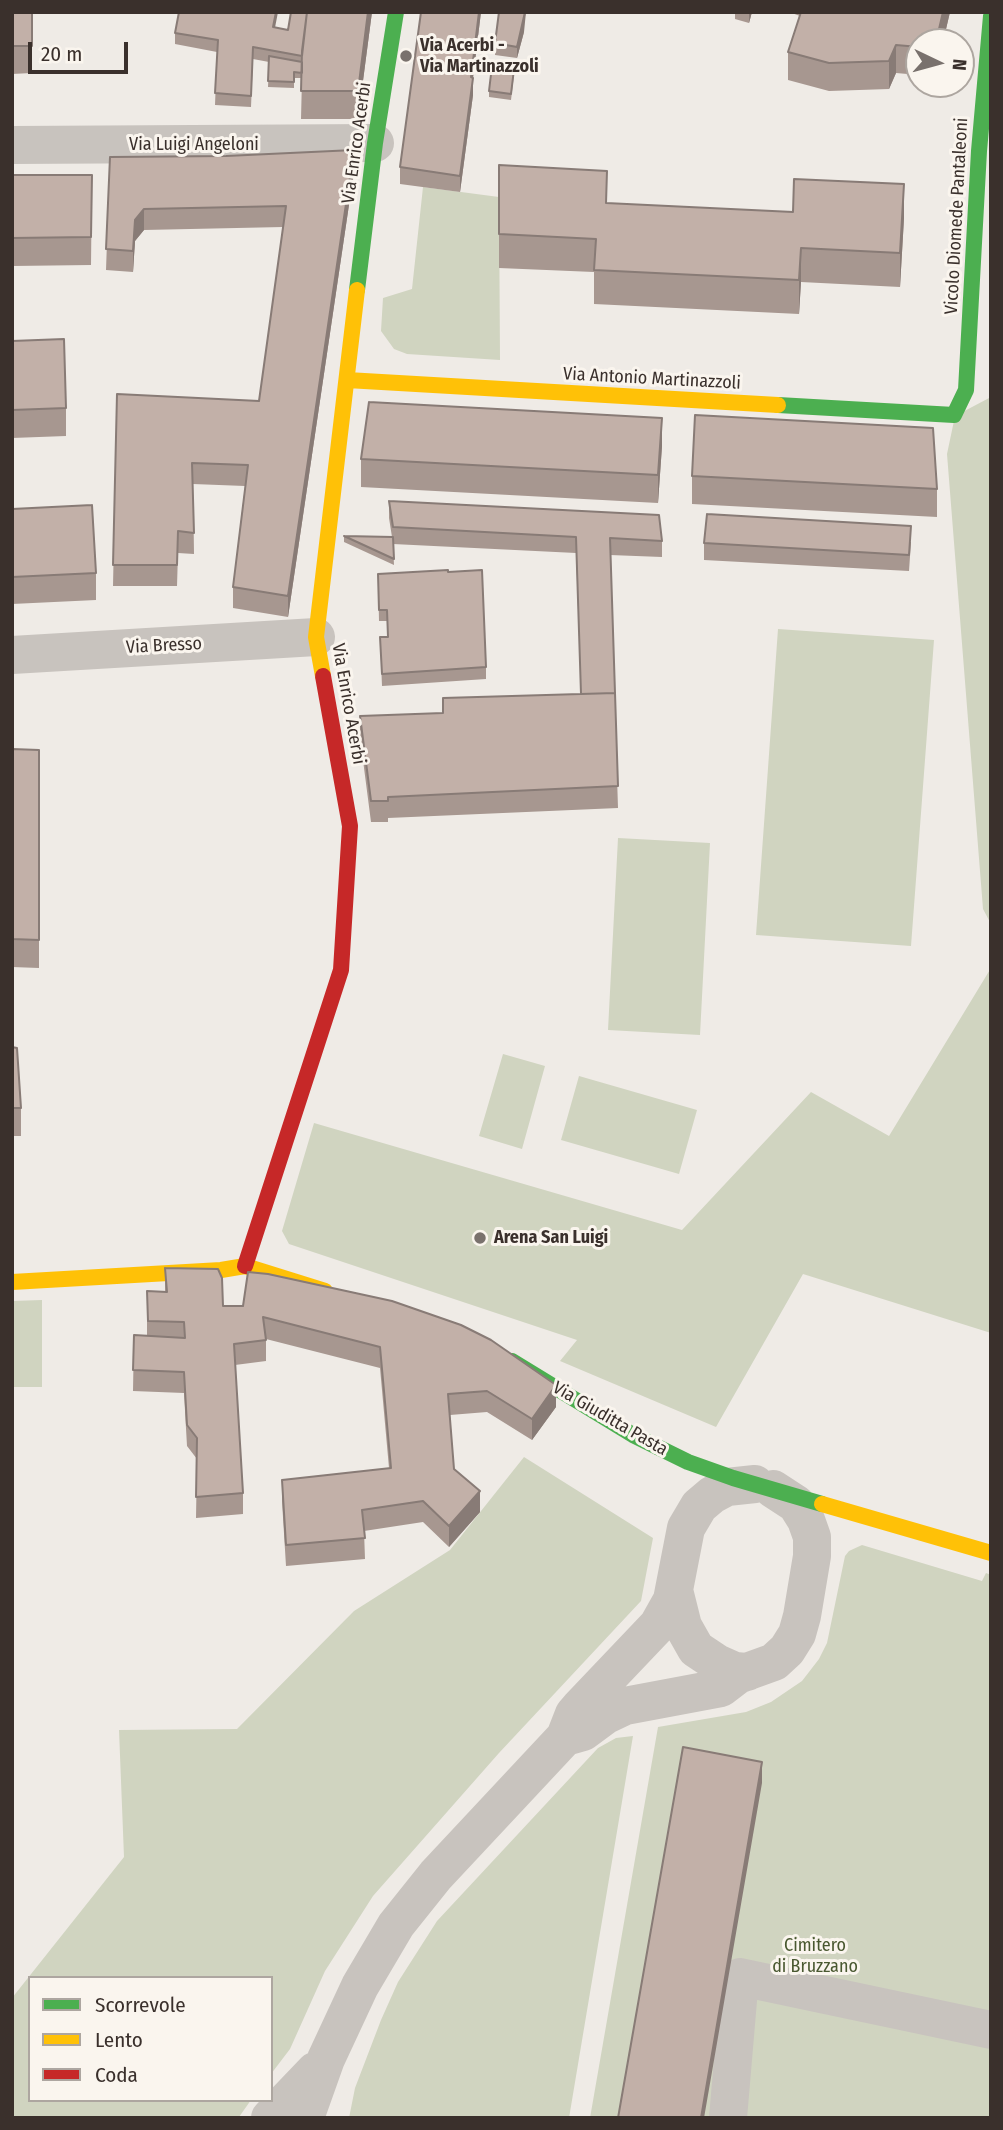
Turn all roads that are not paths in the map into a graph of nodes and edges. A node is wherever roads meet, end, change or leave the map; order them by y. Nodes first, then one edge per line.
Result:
1 (396, 12) edge
2 (991, 16) edge
3 (375, 144) junction
4 (12, 145) edge
5 (347, 380) junction
6 (954, 415) joint
7 (316, 637) junction
8 (12, 655) edge
9 (245, 1266) junction
10 (12, 1282) edge
11 (346, 1297) edge
12 (501, 1354) edge
13 (764, 1486) junction
14 (886, 1521) junction
15 (991, 1553) edge
16 (811, 1565) junction
17 (674, 1590) junction
18 (747, 1672) junction
19 (561, 1741) junction
20 (991, 2030) edge
21 (326, 2059) junction
22 (270, 2118) edge
23 (305, 2118) edge
24 (319, 2118) edge
25 (727, 2118) edge

1 - 3 street, Via Enrico Acerbi
2 - 6 street, Vicolo Diomede Pantaleoni
3 - 4 street, Via Luigi Angeloni
3 - 5 street, Via Enrico Acerbi
5 - 6 street, Via Antonio Martinazzoli
5 - 7 street, Via Enrico Acerbi
7 - 8 street, Via Bresso
7 - 9 street, Via Enrico Acerbi
9 - 10 street
9 - 11 street
12 - 13 street, Via Giuditta Pasta
13 - 14 street, Via Giuditta Pasta
13 - 16 street
13 - 17 street
14 - 15 street, Via Giuditta Pasta
14 - 16 street, Via Giuditta Pasta
16 - 18 street
17 - 18 street
17 - 19 street
18 - 19 street
19 - 21 street
20 - 25 street
21 - 22 street
21 - 23 street
21 - 24 street

